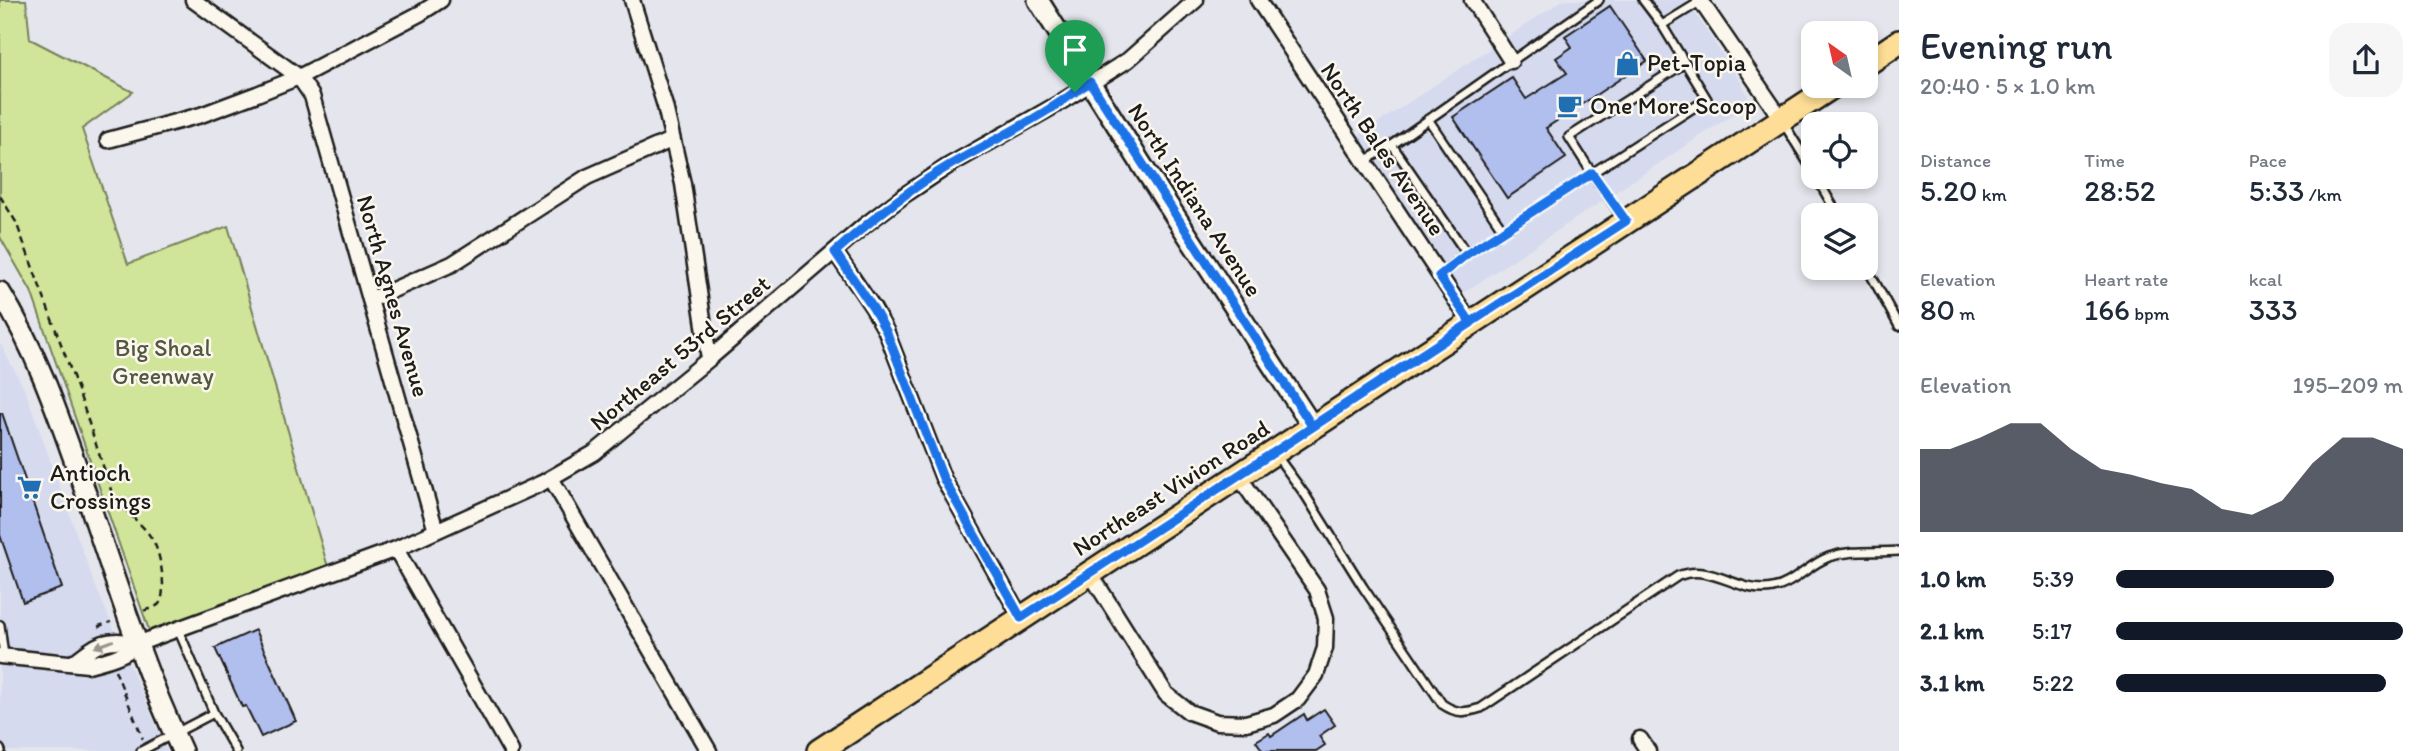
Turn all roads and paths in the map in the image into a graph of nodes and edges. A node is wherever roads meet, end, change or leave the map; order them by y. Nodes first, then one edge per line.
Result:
1 (193, 0) edge
2 (440, 0) edge
3 (632, 0) edge
4 (1038, 0) edge
5 (1196, 0) edge
6 (1258, 0) edge
7 (1472, 0) edge
8 (1599, 0) edge
9 (1643, 0) edge
10 (1701, 1) edge
11 (1662, 25) junction
12 (1899, 41) edge
13 (1878, 56) edge
14 (1511, 61) junction
15 (1685, 63) junction
16 (299, 76) junction
17 (1090, 82) junction
18 (1815, 98) edge
19 (1428, 119) junction
20 (1782, 120) junction
21 (108, 140) dead end
22 (671, 140) junction
23 (1392, 145) junction
24 (1801, 151) edge
25 (1364, 162) junction
26 (1592, 173) junction
27 (0, 196) edge
28 (1626, 221) junction
29 (1503, 230) junction
30 (835, 252) junction
31 (1467, 254) junction
32 (1439, 276) junction
33 (1874, 280) edge
34 (0, 292) edge
35 (370, 300) junction
36 (1471, 323) junction
37 (1899, 326) edge
38 (709, 359) junction
39 (1312, 426) junction
40 (1273, 452) junction
41 (1238, 475) junction
42 (551, 478) junction
43 (436, 531) junction
44 (396, 549) junction
45 (1899, 551) edge
46 (1090, 573) junction
47 (141, 611) dead end
48 (1021, 618) junction
49 (0, 625) edge
50 (178, 629) junction
51 (137, 643) junction
52 (2, 656) edge
53 (113, 666) dead end
54 (215, 713) junction
55 (173, 733) junction
56 (141, 734) dead end
57 (141, 751) edge
58 (182, 751) edge
59 (236, 751) edge
60 (511, 751) edge
61 (709, 751) edge
62 (819, 751) edge

1 - 16 street
2 - 16 street
3 - 22 street
4 - 17 street, North Indiana Avenue
5 - 17 street, Northeast 53rd Street
6 - 25 street, North Bales Avenue
7 - 14 street
8 - 14 lane
9 - 11 lane
10 - 11 lane
10 - 20 street
11 - 15 lane
12 - 13 main road
14 - 19 lane
15 - 26 lane
15 - 26 lane
16 - 21 street
16 - 35 street, North Agnes Avenue
17 - 30 street, Northeast 53rd Street
17 - 39 street, North Indiana Avenue
18 - 20 main road, Northeast Vivion Road
19 - 23 lane
19 - 29 lane
20 - 24 lane
20 - 28 main road, Northeast Vivion Road
22 - 35 street
22 - 38 street
23 - 25 lane
23 - 31 lane
25 - 32 street, North Bales Avenue
26 - 28 lane
26 - 29 lane
27 - 47 path
28 - 36 main road, Northeast Vivion Road
29 - 31 lane
30 - 38 street, Northeast 53rd Street
30 - 48 street
31 - 32 lane
32 - 36 street, North Bales Avenue
33 - 37 lane
34 - 51 street
35 - 43 street, North Agnes Avenue
36 - 39 main road, Northeast Vivion Road
38 - 42 street, Northeast 53rd Street
39 - 40 main road, Northeast Vivion Road
40 - 41 main road, Northeast Vivion Road
40 - 45 lane
41 - 46 main road, Northeast Vivion Road
41 - 46 street
42 - 43 street, Northeast 53rd Street
42 - 61 street
43 - 44 street, Northeast 53rd Street
44 - 50 street, Northeast 53rd Street
44 - 60 street
46 - 48 main road, Northeast Vivion Road
48 - 62 main road, Northeast Vivion Road
49 - 52 lane
50 - 51 street, Northeast 53rd Street
50 - 54 lane
51 - 52 street, Northeast 53rd Street
51 - 55 street
53 - 56 path
54 - 55 lane
54 - 59 lane
55 - 57 lane
55 - 58 street

